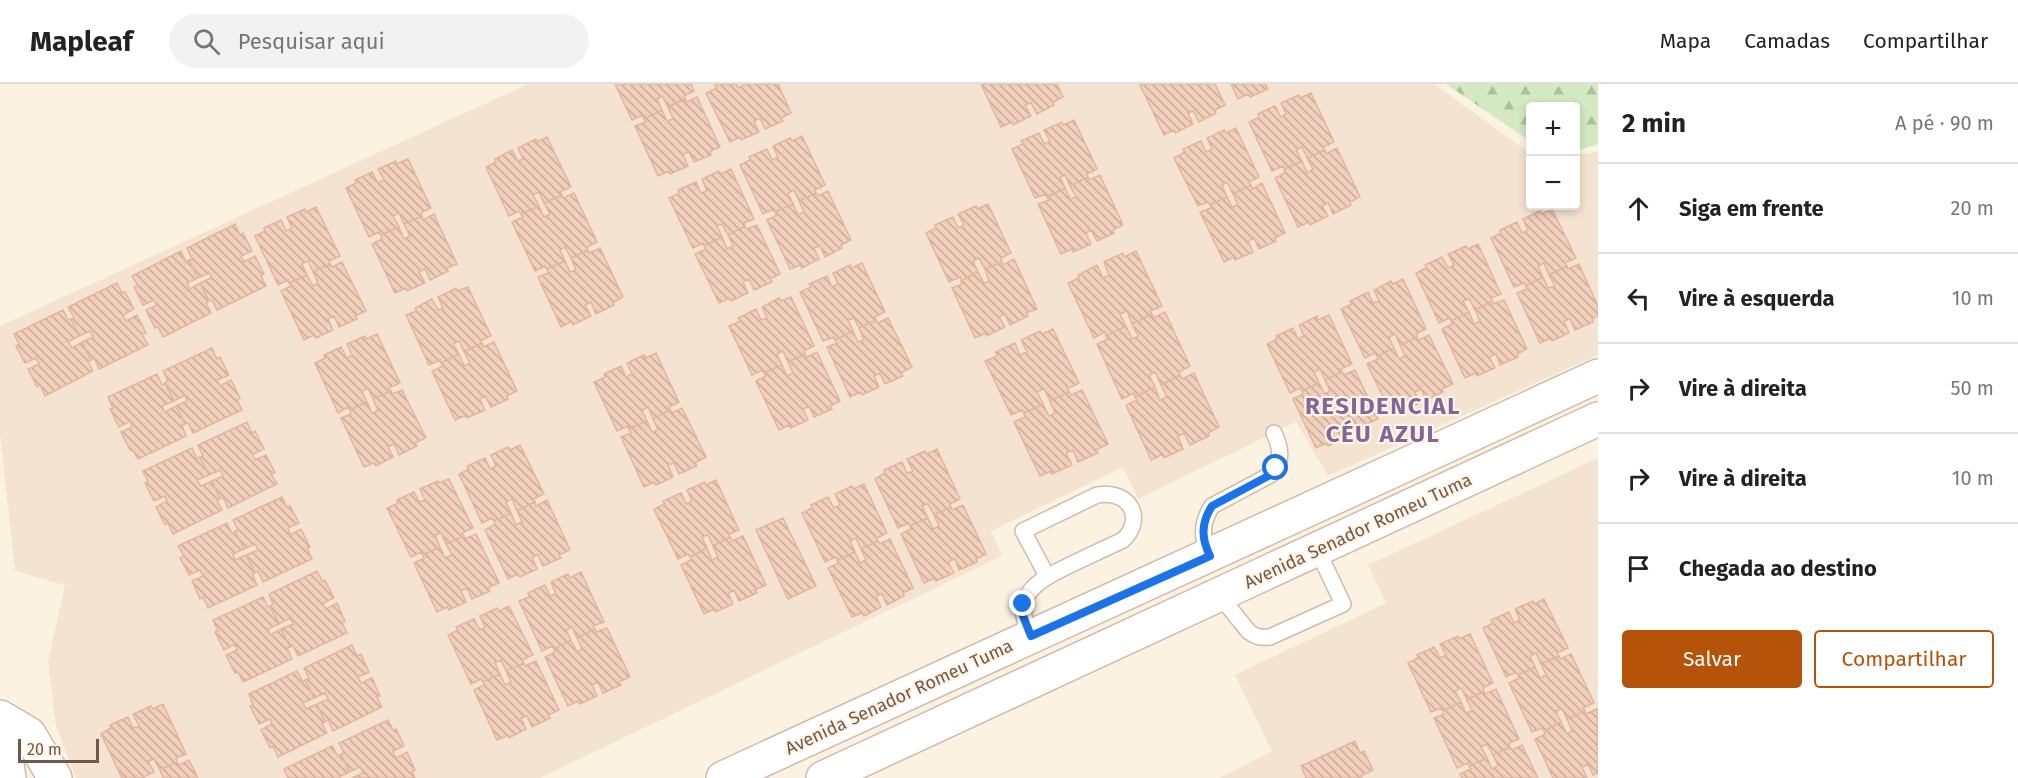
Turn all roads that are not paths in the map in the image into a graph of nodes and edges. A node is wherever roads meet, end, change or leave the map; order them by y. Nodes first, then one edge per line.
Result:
1 (1598, 376) edge
2 (1598, 419) edge
3 (1274, 433) dead end
4 (1317, 549) junction
5 (1210, 556) junction
6 (1047, 576) junction
7 (1219, 595) junction
8 (1031, 636) junction
9 (9, 778) edge
10 (55, 778) edge
11 (723, 778) edge
12 (823, 778) edge

1 - 5 street, Avenida Senador Romeu Tuma
2 - 4 street, Avenida Senador Romeu Tuma
3 - 5 lane
4 - 7 street, Avenida Senador Romeu Tuma
4 - 7 lane
5 - 8 street, Avenida Senador Romeu Tuma
6 - 6 lane
6 - 8 lane
7 - 12 street, Avenida Senador Romeu Tuma
8 - 11 street, Avenida Senador Romeu Tuma
9 - 10 street

